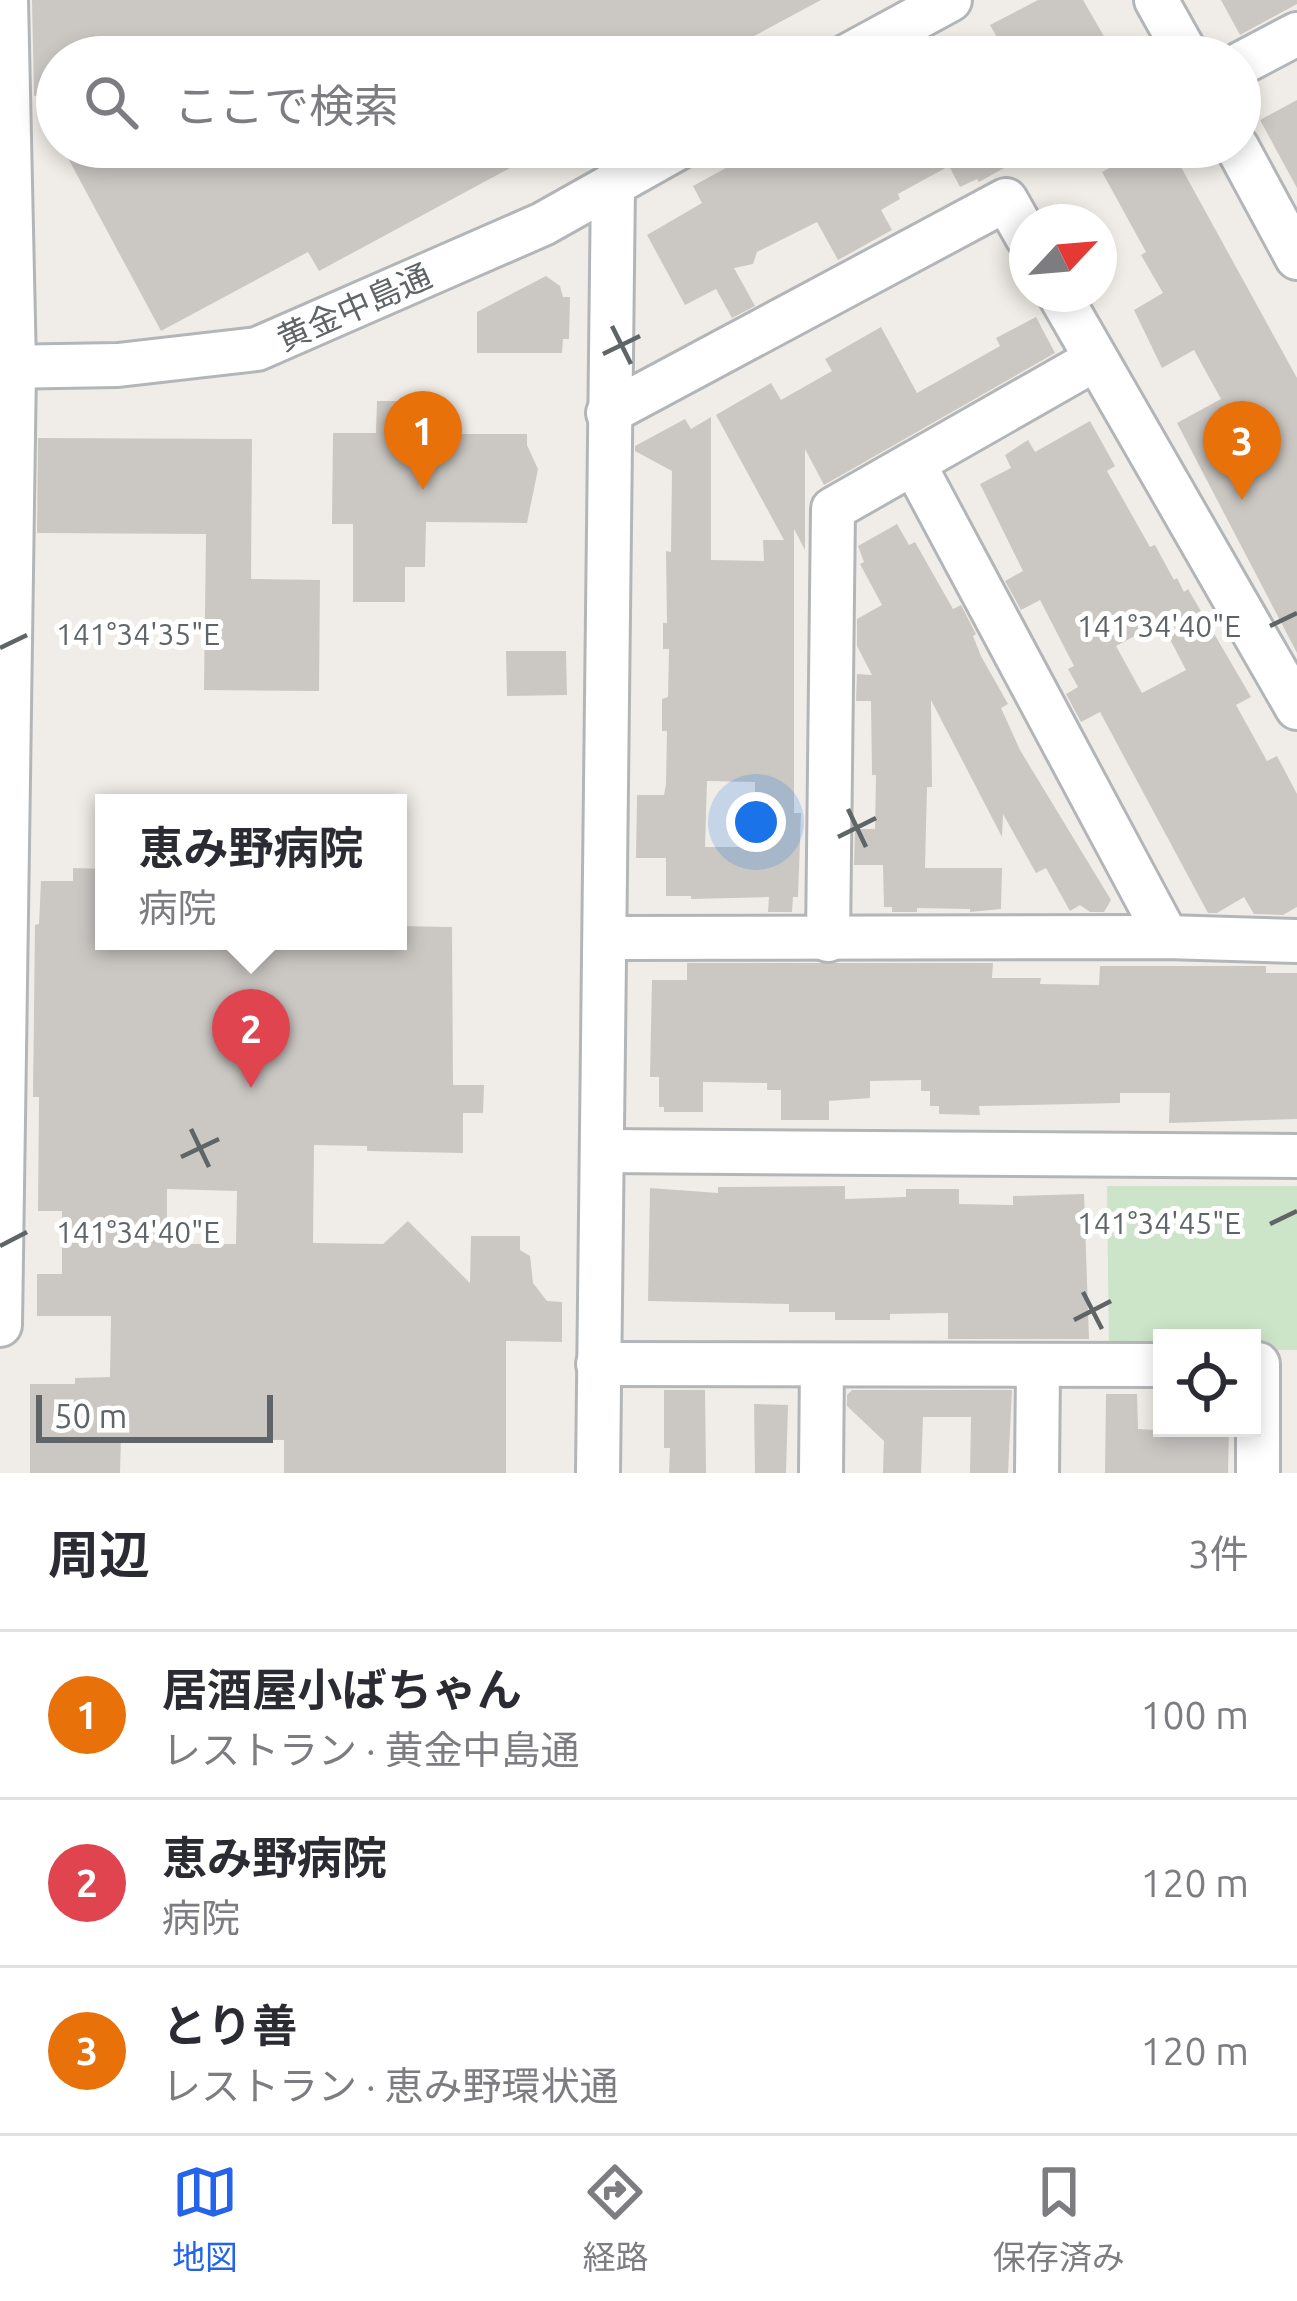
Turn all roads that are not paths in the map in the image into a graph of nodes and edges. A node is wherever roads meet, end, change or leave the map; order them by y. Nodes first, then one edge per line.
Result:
1 (6, 0) edge
2 (950, 0) edge
3 (1156, 0) edge
4 (1297, 34) edge
5 (884, 36) edge
6 (1176, 36) edge
7 (1261, 53) edge
8 (642, 168) edge
9 (1248, 168) edge
10 (613, 184) junction
11 (1009, 205) edge
12 (1297, 258) edge
13 (1069, 312) edge
14 (1096, 359) junction
15 (7, 367) edge
16 (608, 413) junction
17 (914, 464) junction
18 (1297, 708) edge
19 (1167, 937) junction
20 (604, 938) junction
21 (829, 940) junction
22 (1297, 941) edge
23 (603, 1151) junction
24 (1297, 1156) edge
25 (0, 1325) edge
26 (598, 1364) junction
27 (1269, 1364) edge
28 (822, 1365) junction
29 (1153, 1365) edge
30 (1038, 1367) junction
31 (598, 1473) edge
32 (820, 1473) edge
33 (1037, 1473) edge
34 (1258, 1473) edge

1 - 15 street
2 - 5 street
3 - 6 street
4 - 7 street
8 - 10 street, 黄金中島通
9 - 12 street
10 - 15 street, 黄金中島通
10 - 16 street
11 - 16 street
13 - 14 street
14 - 17 street
14 - 18 street
15 - 25 street
16 - 20 street
17 - 19 street
17 - 21 street
19 - 21 street
19 - 22 street
20 - 21 street
20 - 23 street
23 - 24 street
23 - 26 street
26 - 28 street
26 - 31 street
27 - 34 street
28 - 30 street
28 - 32 street
29 - 30 street
30 - 33 street

